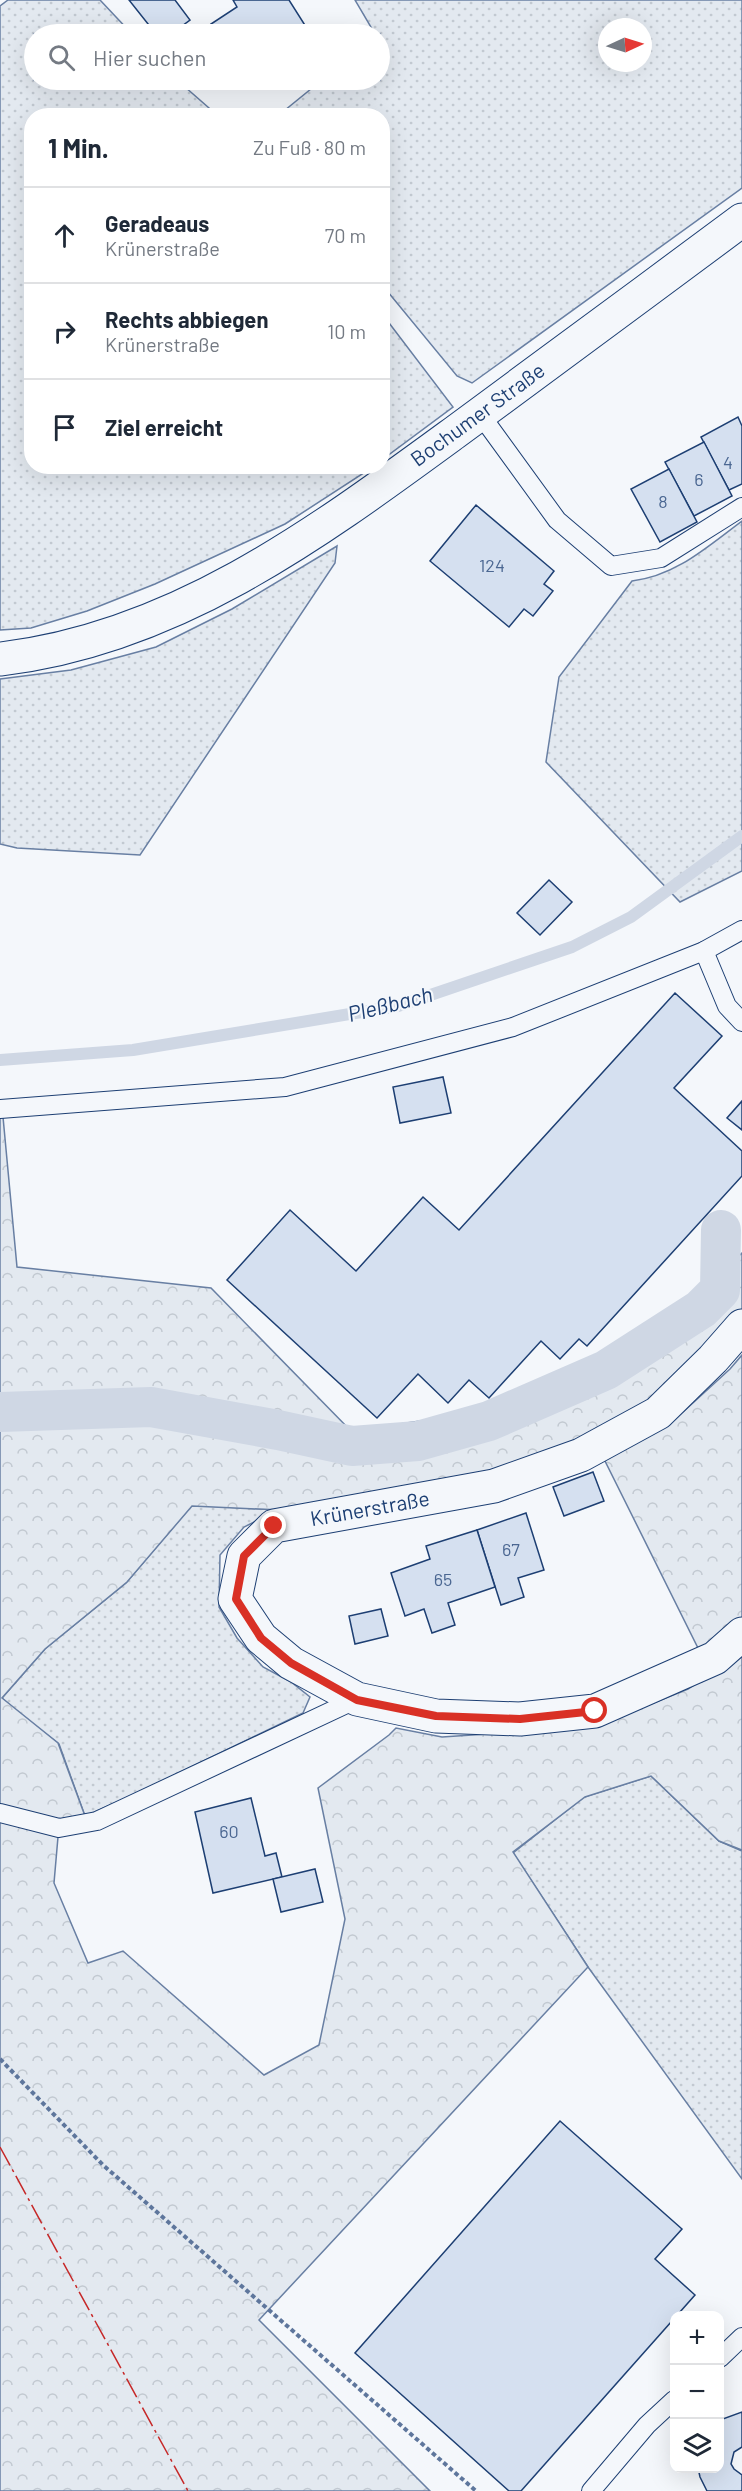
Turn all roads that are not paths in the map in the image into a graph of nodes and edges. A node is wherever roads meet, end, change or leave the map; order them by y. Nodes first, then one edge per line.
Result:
1 (742, 220) edge
2 (480, 414) junction
3 (742, 507) edge
4 (0, 659) edge
5 (742, 930) edge
6 (704, 951) junction
7 (742, 1022) edge
8 (0, 1109) edge
9 (742, 1326) edge
10 (742, 1635) edge
11 (357, 1700) junction
12 (0, 1813) edge
13 (742, 2337) edge
14 (724, 2354) edge
15 (670, 2404) edge
16 (591, 2491) edge

1 - 2 street, Bochumer Straße
2 - 3 lane
2 - 4 street, Bochumer Straße
5 - 6 lane
6 - 7 lane
6 - 8 lane
9 - 11 street, Krünerstraße
10 - 11 street, Krünerstraße
11 - 12 lane
13 - 14 lane
15 - 16 lane

